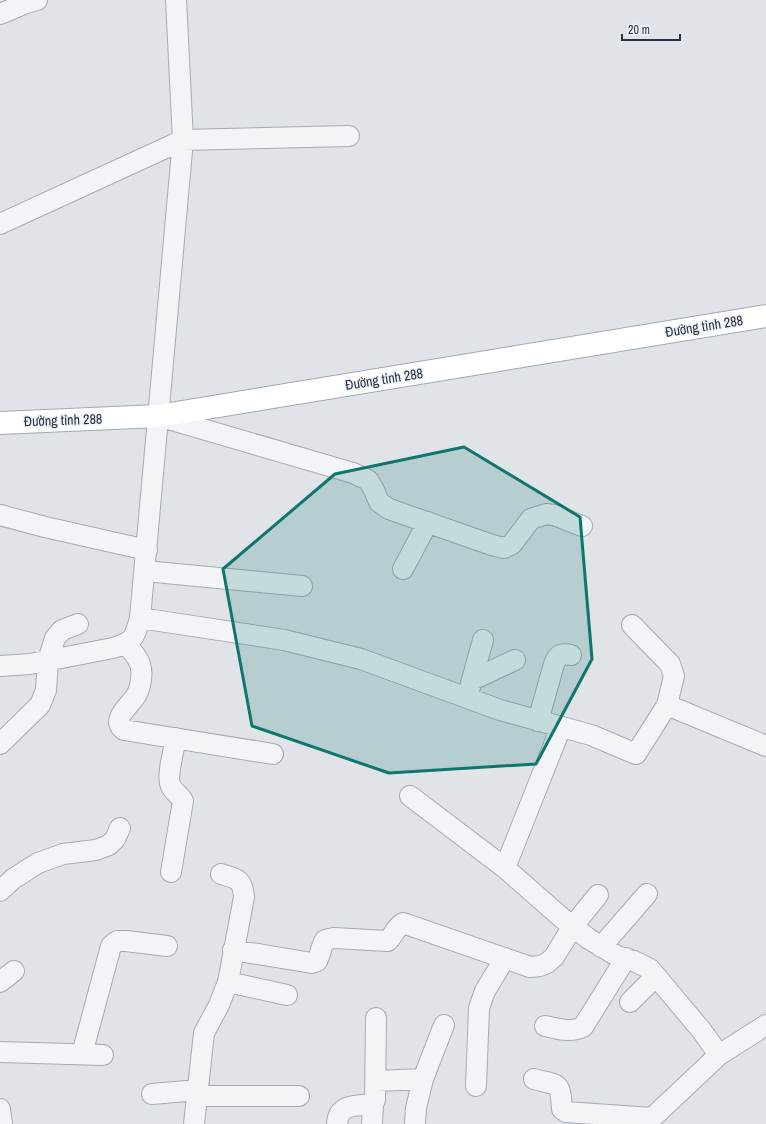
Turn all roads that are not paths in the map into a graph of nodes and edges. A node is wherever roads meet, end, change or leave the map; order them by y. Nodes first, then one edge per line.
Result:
1 (37, 0) edge
2 (176, 0) edge
3 (0, 14) edge
4 (349, 136) dead end
5 (183, 140) junction
6 (0, 224) edge
7 (766, 316) edge
8 (158, 416) junction
9 (0, 423) edge
10 (0, 515) edge
11 (428, 522) junction
12 (582, 526) dead end
13 (146, 550) junction
14 (403, 570) dead end
15 (145, 571) junction
16 (302, 586) dead end
17 (140, 618) junction
18 (78, 624) dead end
19 (632, 625) dead end
20 (483, 640) dead end
21 (126, 644) junction
22 (572, 655) dead end
23 (515, 660) dead end
24 (48, 661) junction
25 (0, 666) edge
26 (469, 689) junction
27 (667, 705) junction
28 (538, 721) junction
29 (560, 727) junction
30 (176, 738) junction
31 (0, 744) edge
32 (766, 746) edge
33 (274, 754) dead end
34 (410, 796) dead end
35 (120, 828) dead end
36 (505, 868) junction
37 (171, 872) dead end
38 (221, 874) dead end
39 (0, 891) edge
40 (598, 894) dead end
41 (647, 894) dead end
42 (572, 926) junction
43 (167, 946) dead end
44 (601, 947) junction
45 (233, 950) junction
46 (506, 958) junction
47 (626, 958) junction
48 (656, 976) junction
49 (228, 982) junction
50 (287, 995) dead end
51 (630, 1002) dead end
52 (376, 1018) dead end
53 (444, 1025) dead end
54 (766, 1025) edge
55 (545, 1026) dead end
56 (0, 1052) edge
57 (82, 1054) junction
58 (103, 1054) dead end
59 (720, 1055) junction
60 (423, 1078) junction
61 (534, 1079) dead end
62 (376, 1081) junction
63 (476, 1086) dead end
64 (197, 1093) junction
65 (152, 1094) dead end
66 (299, 1096) dead end
67 (373, 1104) junction
68 (0, 1109) edge
69 (650, 1121) edge
70 (2, 1124) edge
71 (194, 1124) edge
72 (337, 1124) edge
73 (372, 1124) edge
74 (414, 1124) edge

1 - 3 street
2 - 5 street
4 - 5 street
5 - 6 street
5 - 8 street
7 - 8 main road, Đường tỉnh 288
8 - 9 main road, Đường tỉnh 288
8 - 11 street
8 - 13 street
10 - 13 street
11 - 12 street
11 - 14 street
13 - 15 street
15 - 16 street
15 - 17 street
17 - 21 street
17 - 26 street
18 - 24 street
19 - 27 street
20 - 26 street
21 - 24 street
21 - 30 street
22 - 28 street
23 - 26 street
24 - 25 street
24 - 31 street
26 - 28 street
27 - 29 street
27 - 32 street
28 - 29 street
29 - 36 street
30 - 33 street
30 - 37 street
34 - 36 street
35 - 39 street
36 - 42 street
38 - 45 street
40 - 42 street
41 - 44 street
42 - 44 street
42 - 46 street
43 - 57 street
44 - 47 street
45 - 46 street
45 - 49 street
46 - 63 street
47 - 48 street
47 - 55 street
48 - 51 street
48 - 59 street
49 - 50 street
49 - 64 street
52 - 62 street
53 - 60 street
54 - 59 street
56 - 57 street
57 - 58 street
59 - 69 street
60 - 62 street
60 - 74 street
61 - 69 street
62 - 67 street
64 - 65 street
64 - 66 street
64 - 71 street
67 - 72 street
67 - 73 street
68 - 70 street

